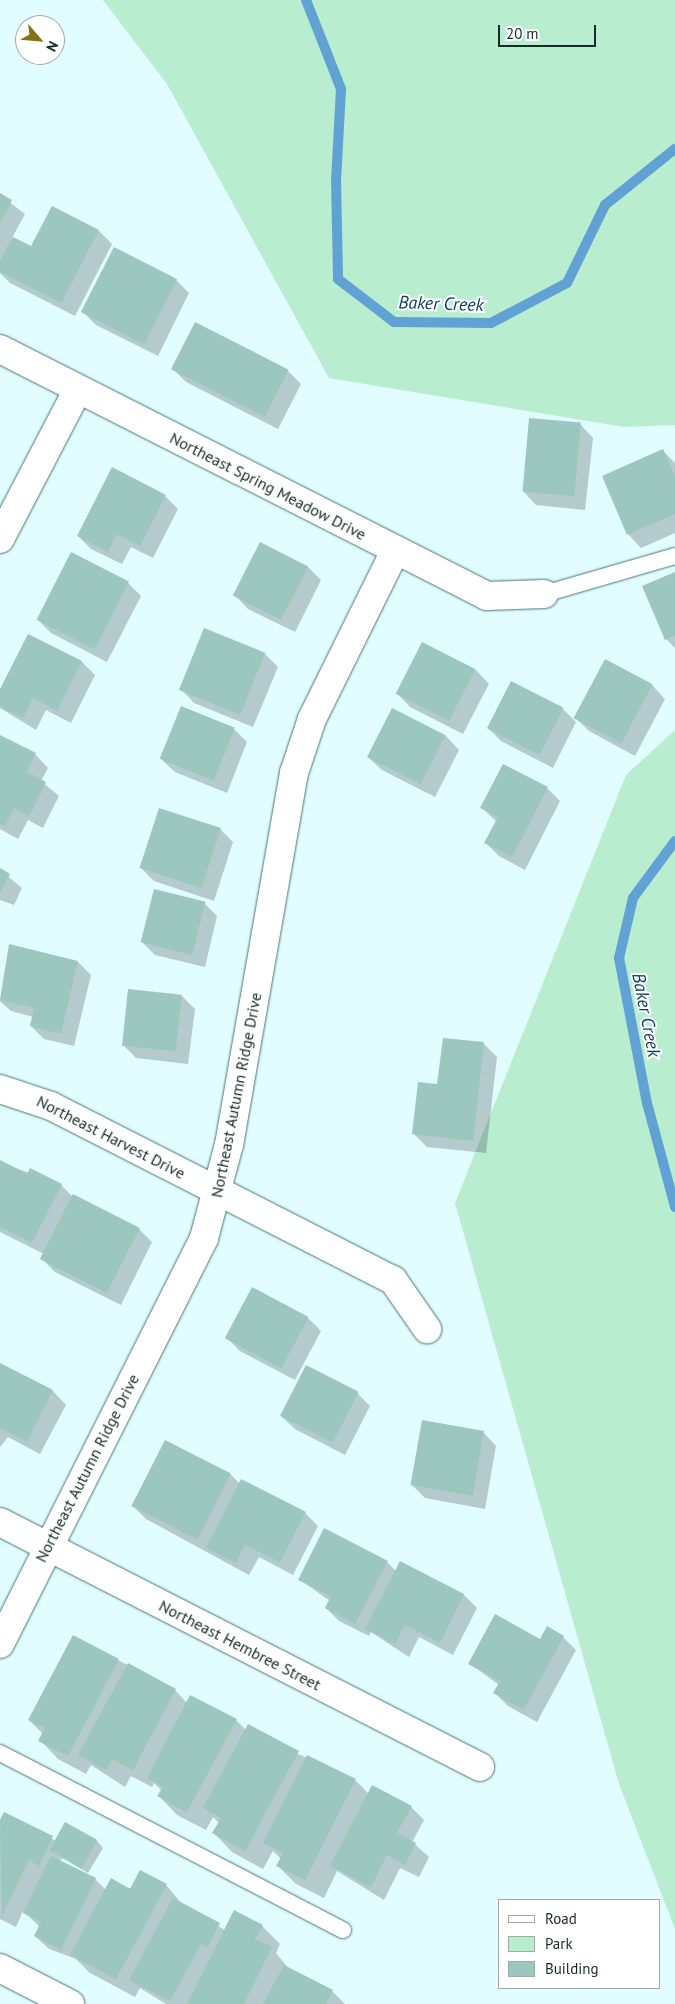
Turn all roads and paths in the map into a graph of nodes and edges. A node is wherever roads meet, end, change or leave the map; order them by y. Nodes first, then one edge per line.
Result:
1 (0, 349) edge
2 (78, 389) junction
3 (0, 540) edge
4 (396, 551) junction
5 (675, 556) edge
6 (544, 594) joint
7 (0, 1089) edge
8 (219, 1191) junction
9 (427, 1329) dead end
10 (0, 1522) edge
11 (48, 1547) junction
12 (0, 1644) edge
13 (0, 1753) edge
14 (480, 1767) dead end
15 (343, 1930) dead end
16 (0, 1968) edge
17 (70, 2004) edge

1 - 2 street, Northeast Spring Meadow Drive
2 - 3 street
2 - 4 street, Northeast Spring Meadow Drive
4 - 6 street, Northeast Spring Meadow Drive
4 - 8 street, Northeast Autumn Ridge Drive
5 - 6 lane
7 - 8 street, Northeast Harvest Drive
8 - 9 street, Northeast Harvest Drive
8 - 11 street, Northeast Autumn Ridge Drive
10 - 11 street, Northeast Hembree Street
11 - 12 street, Northeast Autumn Ridge Drive
11 - 14 street, Northeast Hembree Street
13 - 15 lane
16 - 17 street

